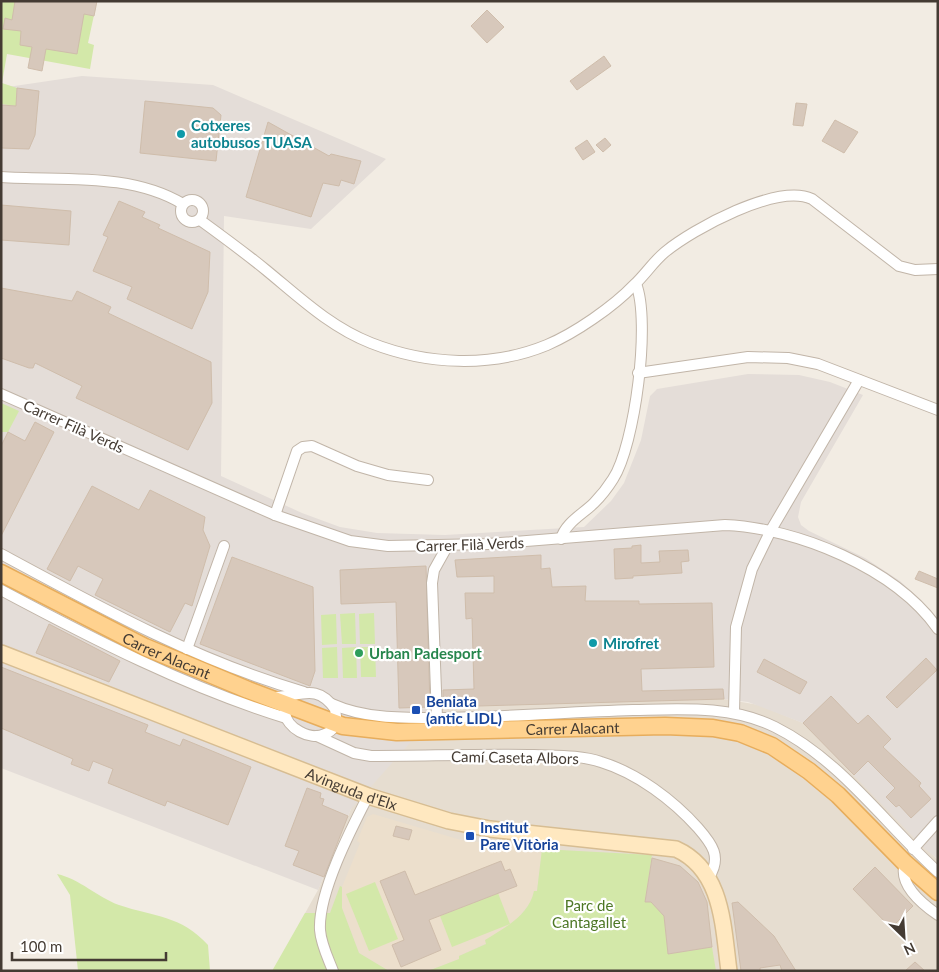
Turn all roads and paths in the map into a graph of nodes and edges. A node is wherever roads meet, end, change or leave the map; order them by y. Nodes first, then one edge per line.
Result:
1 (1, 177) edge
2 (183, 204) junction
3 (200, 220) junction
4 (938, 270) edge
5 (636, 284) junction
6 (638, 373) junction
7 (859, 380) junction
8 (1, 394) edge
9 (938, 410) edge
10 (428, 480) dead end
11 (275, 515) junction
12 (771, 530) junction
13 (561, 539) junction
14 (448, 545) junction
15 (224, 546) dead end
16 (1, 554) edge
17 (1, 573) edge
18 (1, 590) edge
19 (938, 629) edge
20 (186, 649) junction
21 (1, 653) edge
22 (304, 692) junction
23 (288, 706) junction
24 (734, 712) junction
25 (334, 717) junction
26 (437, 718) junction
27 (317, 736) junction
28 (368, 796) junction
29 (938, 821) edge
30 (909, 856) junction
31 (938, 872) edge
32 (709, 877) junction
33 (938, 892) edge
34 (938, 915) edge
35 (333, 971) edge
36 (729, 971) edge

1 - 2 street
2 - 3 street
2 - 3 street
3 - 5 street
4 - 5 street
5 - 6 street
6 - 7 street
6 - 13 street
7 - 9 street
7 - 12 street
8 - 11 street, Carrer Filà Verds
10 - 11 street
11 - 14 street, Carrer Filà Verds
12 - 13 street, Carrer Filà Verds
12 - 19 street, Carrer Filà Verds
12 - 24 street
13 - 14 street, Carrer Filà Verds
14 - 26 street
15 - 20 street
16 - 20 street, Carrer Alacant
17 - 23 main road, Carrer Alacant
18 - 23 street, Carrer Alacant
20 - 22 street, Carrer Alacant
21 - 28 street, Avinguda d'Elx
22 - 23 street
22 - 25 street, Carrer Alacant
23 - 25 main road, Carrer Alacant
23 - 27 street, Camí Caseta Albors
24 - 26 street, Carrer Alacant
24 - 30 street, Carrer Alacant
25 - 26 street, Carrer Alacant
25 - 27 street
25 - 30 main road, Carrer Alacant
27 - 32 street, Camí Caseta Albors
28 - 32 street, Avinguda d'Elx
28 - 35 street
29 - 30 street
30 - 31 street, Carrer Alacant
30 - 33 main road, Carrer Alacant
30 - 34 street
32 - 36 street

